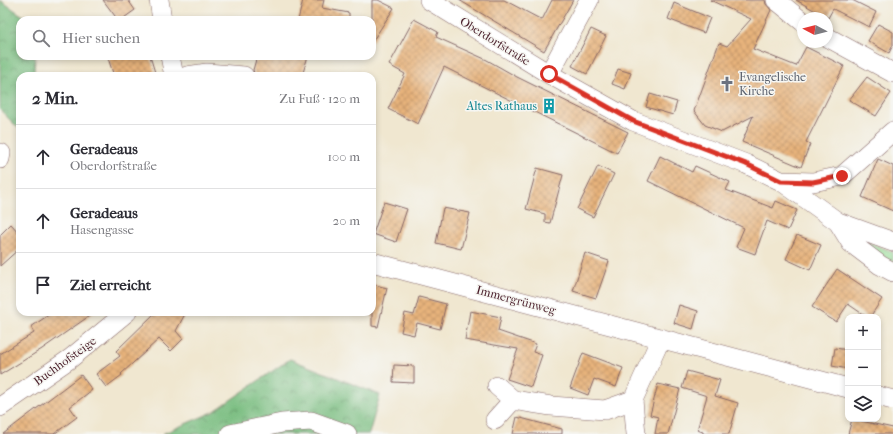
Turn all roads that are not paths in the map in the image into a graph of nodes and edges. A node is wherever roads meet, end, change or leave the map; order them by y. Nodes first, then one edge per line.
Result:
1 (159, 0) edge
2 (589, 0) edge
3 (776, 0) edge
4 (432, 1) edge
5 (161, 16) edge
6 (797, 17) edge
7 (833, 40) edge
8 (171, 60) edge
9 (173, 72) edge
10 (893, 73) edge
11 (549, 74) junction
12 (893, 131) edge
13 (0, 153) edge
14 (0, 159) edge
15 (781, 181) junction
16 (838, 222) junction
17 (893, 242) edge
18 (376, 263) edge
19 (893, 272) edge
20 (122, 316) edge
21 (661, 338) junction
22 (498, 386) dead end
23 (845, 387) edge
24 (881, 397) edge
25 (514, 400) junction
26 (633, 400) junction
27 (893, 400) edge
28 (0, 407) edge
29 (495, 420) dead end
30 (230, 434) edge
31 (347, 434) edge
32 (636, 434) edge

1 - 5 street
2 - 11 street
3 - 6 street
4 - 11 street, Oberdorfstraße
7 - 10 street
8 - 9 street
11 - 15 street, Oberdorfstraße
12 - 15 street
13 - 14 street
15 - 16 street, Oberdorfstraße
16 - 17 street
16 - 19 street
18 - 21 street, Immergrünweg
20 - 28 street, Buchhofsteige
21 - 23 street, Immergrünweg
21 - 26 street
22 - 25 street
24 - 27 street
25 - 26 street
25 - 29 street
26 - 32 street
30 - 31 street

